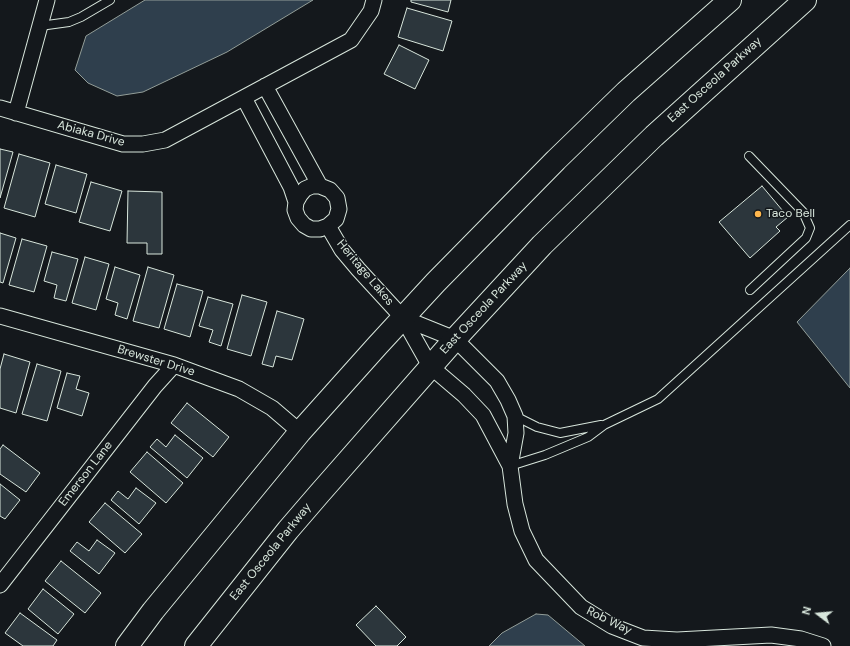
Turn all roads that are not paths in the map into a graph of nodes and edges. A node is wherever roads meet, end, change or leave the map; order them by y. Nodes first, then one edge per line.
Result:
1 (47, 0) edge
2 (110, 0) edge
3 (374, 0) edge
4 (730, 0) edge
5 (790, 0) edge
6 (805, 0) edge
7 (781, 20) junction
8 (40, 26) junction
9 (265, 86) junction
10 (244, 98) junction
11 (0, 108) edge
12 (16, 113) junction
13 (749, 156) dead end
14 (320, 186) junction
15 (296, 202) junction
16 (850, 225) edge
17 (328, 226) junction
18 (750, 290) dead end
19 (0, 316) edge
20 (403, 318) junction
21 (455, 339) junction
22 (174, 365) junction
23 (430, 366) junction
24 (514, 416) junction
25 (604, 425) junction
26 (300, 432) junction
27 (510, 466) junction
28 (0, 585) edge
29 (126, 646) edge
30 (196, 646) edge
31 (823, 646) edge

1 - 8 street
2 - 8 lane
3 - 9 street, Abiaka Drive
4 - 20 main road
5 - 7 main road
6 - 7 main road, East Osceola Parkway
7 - 21 main road, East Osceola Parkway
8 - 12 street
9 - 10 street, Abiaka Drive
9 - 14 street
10 - 12 street, Abiaka Drive
10 - 15 street
11 - 12 street, Abiaka Drive
13 - 18 lane
14 - 15 street
14 - 17 street
15 - 17 street
16 - 25 lane
17 - 20 street, Heritage Lakes
19 - 22 street, Brewster Drive
20 - 21 street, Rob Way
20 - 23 street, Rob Way
20 - 26 main road
21 - 23 main road, East Osceola Parkway
21 - 24 street, Rob Way
22 - 26 street, Brewster Drive
22 - 28 street, Emerson Lane
23 - 27 street, Rob Way
23 - 30 main road, East Osceola Parkway
24 - 25 lane
24 - 27 street, Rob Way
25 - 27 lane
26 - 29 main road
27 - 31 street, Rob Way

